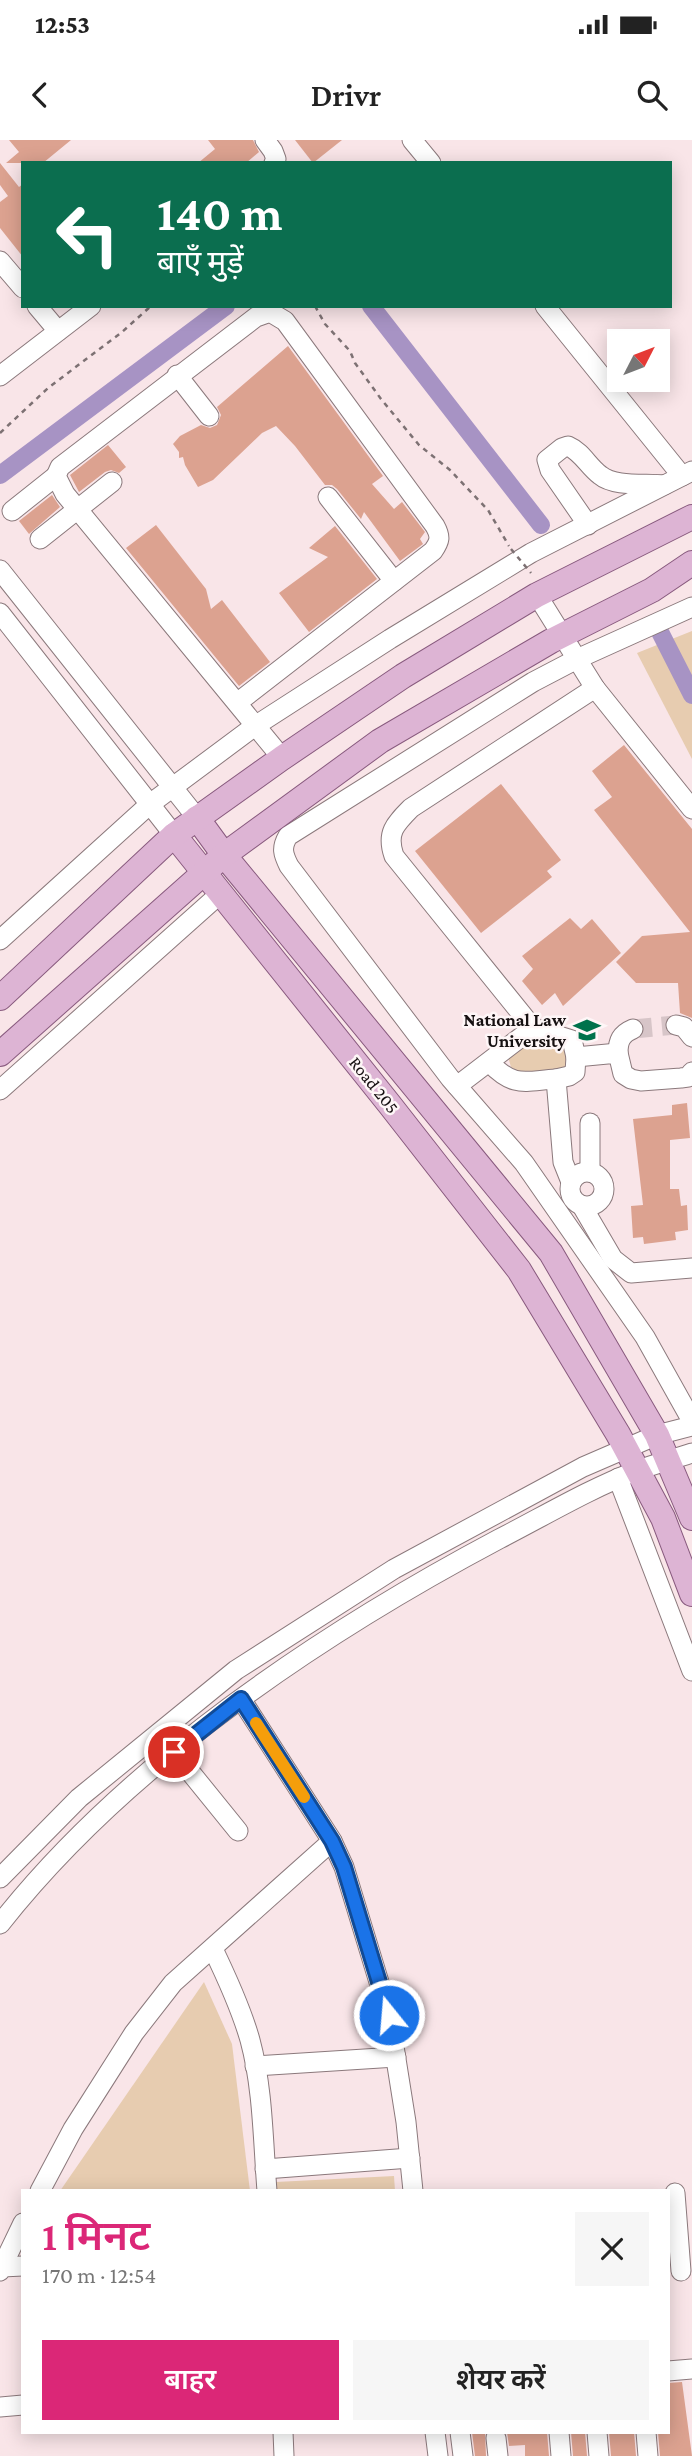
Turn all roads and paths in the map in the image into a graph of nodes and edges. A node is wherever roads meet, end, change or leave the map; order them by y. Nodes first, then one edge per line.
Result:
1 (265, 140) edge
2 (412, 140) edge
3 (275, 161) edge
4 (429, 161) edge
5 (0, 261) edge
6 (21, 286) edge
7 (39, 308) edge
8 (88, 308) edge
9 (149, 308) edge
10 (317, 308) edge
11 (547, 308) edge
12 (58, 331) junction
13 (177, 375) junction
14 (0, 376) edge
15 (209, 416) dead end
16 (0, 433) edge
17 (56, 477) junction
18 (679, 478) edge
19 (112, 482) dead end
20 (328, 497) dead end
21 (77, 509) junction
22 (12, 511) dead end
23 (692, 517) edge
24 (587, 525) junction
25 (40, 539) dead end
26 (692, 563) edge
27 (0, 570) edge
28 (394, 582) junction
29 (534, 584) junction
30 (692, 607) edge
31 (0, 613) edge
32 (563, 634) junction
33 (577, 659) junction
34 (595, 688) junction
35 (237, 703) junction
36 (255, 726) junction
37 (282, 758) junction
38 (172, 785) junction
39 (150, 804) junction
40 (692, 809) edge
41 (197, 818) junction
42 (174, 835) junction
43 (224, 855) junction
44 (204, 873) junction
45 (220, 893) junction
46 (0, 940) edge
47 (0, 998) edge
48 (676, 1025) tunnel mouth
49 (533, 1028) junction
50 (634, 1029) dead end
51 (692, 1037) edge
52 (618, 1053) junction
53 (0, 1054) edge
54 (576, 1057) junction
55 (490, 1063) junction
56 (692, 1072) edge
57 (556, 1079) junction
58 (457, 1086) junction
59 (0, 1090) edge
60 (590, 1123) dead end
61 (590, 1172) junction
62 (571, 1182) junction
63 (582, 1206) junction
64 (692, 1268) edge
65 (692, 1421) edge
66 (692, 1426) edge
67 (657, 1435) junction
68 (681, 1457) edge
69 (627, 1466) junction
70 (692, 1518) edge
71 (692, 1594) edge
72 (692, 1671) edge
73 (241, 1699) junction
74 (174, 1752) junction
75 (237, 1831) dead end
76 (332, 1841) junction
77 (0, 1878) edge
78 (0, 1924) edge
79 (213, 1949) junction
80 (396, 2057) junction
81 (255, 2066) junction
82 (410, 2158) junction
83 (265, 2169) junction
84 (41, 2189) edge
85 (267, 2189) edge
86 (413, 2189) edge
87 (678, 2193) edge
88 (21, 2227) edge
89 (21, 2266) edge
90 (1, 2269) edge
91 (681, 2271) dead end
92 (692, 2369) edge
93 (670, 2371) edge
94 (21, 2405) edge
95 (0, 2407) edge
96 (283, 2434) edge
97 (435, 2434) edge
98 (460, 2434) edge
99 (559, 2434) edge
100 (597, 2434) edge
101 (646, 2434) edge
102 (285, 2456) edge
103 (438, 2456) edge
104 (463, 2456) edge
105 (561, 2456) edge
106 (599, 2456) edge
107 (648, 2456) edge

1 - 3 street
2 - 4 street
5 - 6 street
7 - 12 street
8 - 12 street
9 - 16 path
10 - 29 path, bridge
11 - 18 street
12 - 14 street
13 - 15 street
13 - 17 street
13 - 28 street
17 - 21 street
17 - 22 street
18 - 24 street
18 - 24 street
19 - 21 street
20 - 28 street
21 - 25 street
21 - 35 street
23 - 29 main road
24 - 36 street
26 - 32 main road
27 - 38 street, Road 205
28 - 35 street
29 - 32 street
29 - 37 main road
30 - 33 street
31 - 39 street, Road 205
32 - 33 street
32 - 43 main road
33 - 34 street
33 - 58 street
34 - 40 street
34 - 49 street
35 - 36 street
36 - 37 street
36 - 38 street
37 - 41 main road
38 - 39 street
38 - 41 street, Road 205
39 - 42 street, Road 205
39 - 46 street
41 - 42 main road
41 - 43 main road, Road 205
42 - 44 main road, Road 205
42 - 47 main road
43 - 44 main road
43 - 67 main road, Road 205
44 - 45 main road, Road 205
44 - 53 main road
45 - 59 street
45 - 69 main road, Road 205
48 - 51 street
49 - 54 street
49 - 55 street
50 - 52 street
52 - 54 street
52 - 56 street
54 - 57 street
55 - 57 street
55 - 58 street
57 - 62 street
58 - 65 street
60 - 61 street
61 - 62 street
61 - 63 street
62 - 63 street
63 - 64 street
66 - 67 street
67 - 68 main road, Road 205
67 - 69 street
68 - 69 street
68 - 70 main road, Road 205
69 - 71 main road, Road 205
69 - 72 street
69 - 73 street
69 - 77 street
73 - 74 street
73 - 76 street
74 - 75 street
74 - 78 street
76 - 79 street
76 - 80 street
79 - 81 street
79 - 84 street
80 - 81 street
80 - 82 street
81 - 83 street
82 - 83 street
82 - 86 street
83 - 85 street
87 - 91 street
88 - 90 street
89 - 90 street
92 - 93 street
94 - 95 street
96 - 102 street
97 - 103 street
98 - 104 street
99 - 105 street
100 - 106 street
101 - 107 street

